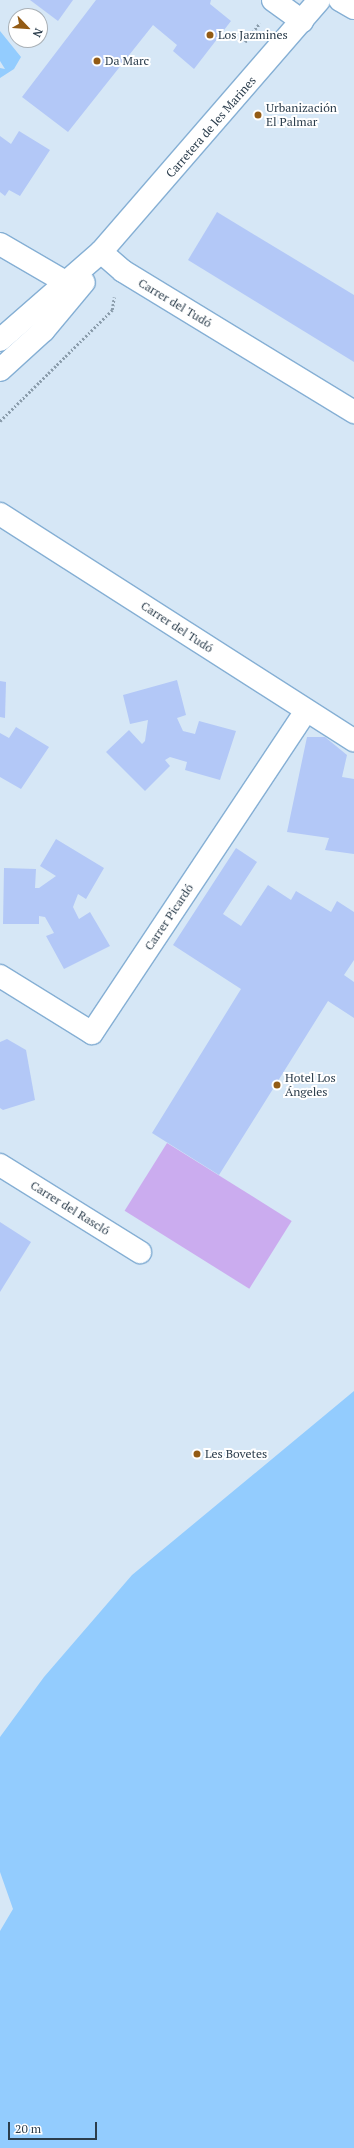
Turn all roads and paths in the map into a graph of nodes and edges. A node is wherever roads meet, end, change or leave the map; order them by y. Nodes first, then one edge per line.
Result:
1 (273, 0) edge
2 (319, 0) edge
3 (340, 0) edge
4 (354, 8) edge
5 (302, 21) junction
6 (0, 244) edge
7 (101, 252) junction
8 (67, 283) junction
9 (115, 291) dead end
10 (0, 340) edge
11 (0, 370) edge
12 (354, 412) edge
13 (0, 421) edge
14 (0, 514) edge
15 (306, 711) junction
16 (354, 740) edge
17 (0, 976) edge
18 (0, 1165) edge
19 (140, 1252) dead end

1 - 5 street
2 - 5 street, Carretera de les Marines
3 - 4 street
5 - 7 street, Carretera de les Marines
6 - 8 street
7 - 8 street, Carretera de les Marines
7 - 11 street, Carretera de les Marines
7 - 12 street, Carrer del Tudó
8 - 10 street, Carretera de les Marines
9 - 13 path
14 - 15 street, Carrer del Tudó
15 - 16 street, Carrer del Tudó
15 - 17 street, Carrer Picardó
18 - 19 street, Carrer del Rascló

